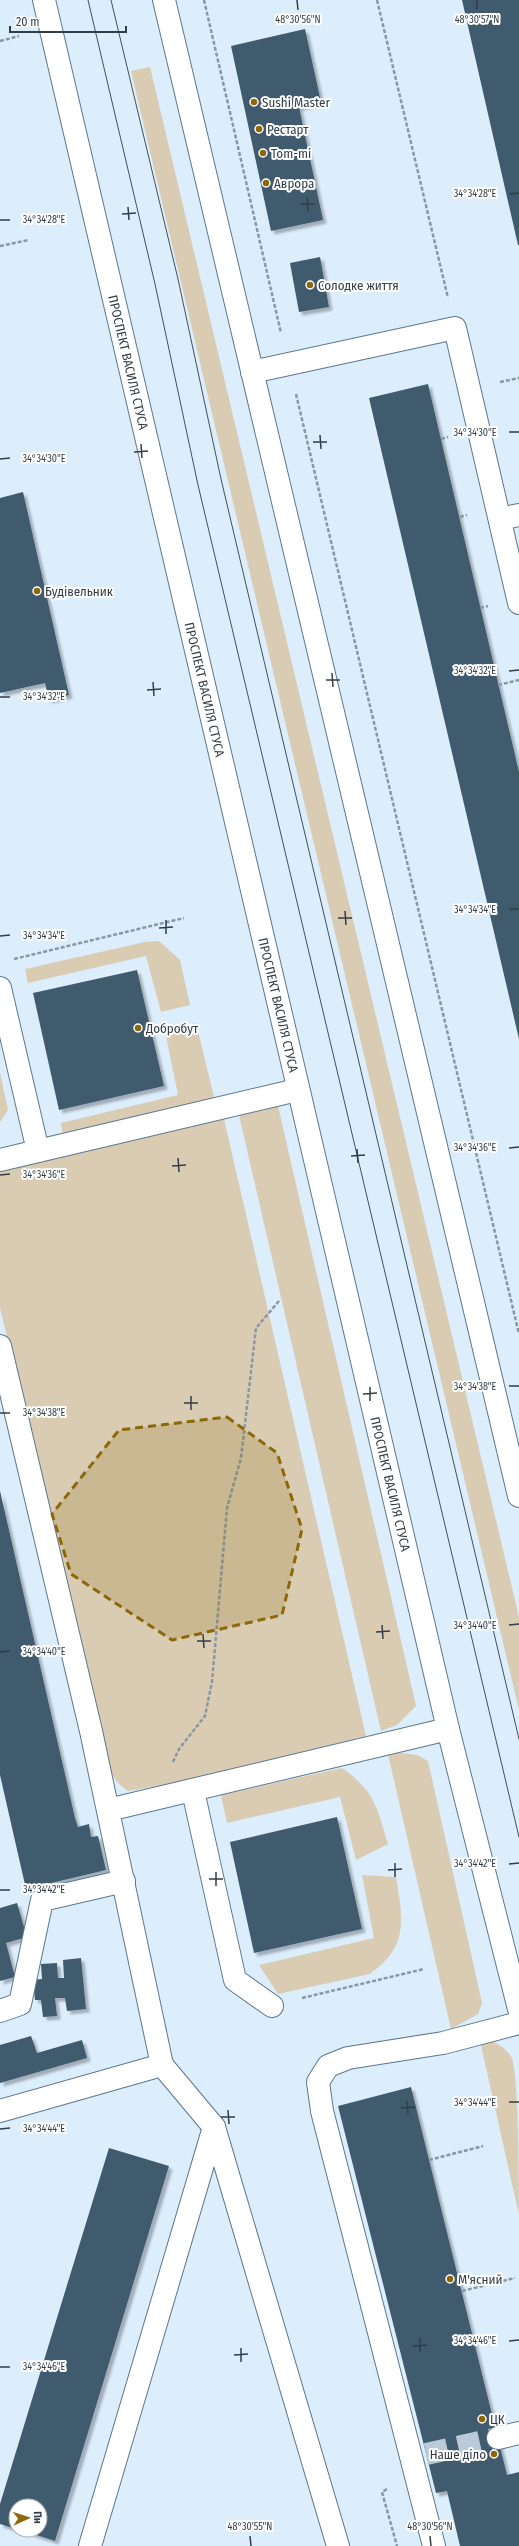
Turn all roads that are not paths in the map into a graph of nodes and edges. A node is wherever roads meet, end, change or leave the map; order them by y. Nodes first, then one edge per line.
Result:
1 (44, 0) edge
2 (164, 0) edge
3 (252, 372) junction
4 (509, 517) edge
5 (519, 603) edge
6 (0, 988) edge
7 (297, 1090) junction
8 (38, 1151) junction
9 (0, 1160) edge
10 (0, 1346) edge
11 (519, 1496) edge
12 (448, 1729) junction
13 (193, 1791) junction
14 (108, 1810) junction
15 (124, 1882) junction
16 (272, 2006) road end
17 (519, 2009) edge
18 (0, 2011) edge
19 (519, 2023) edge
20 (162, 2065) junction
21 (0, 2111) edge
22 (214, 2127) junction
23 (519, 2433) edge
24 (498, 2438) tunnel mouth
25 (90, 2546) edge
26 (338, 2546) edge
27 (434, 2546) edge

1 - 7 street, ПРОСПЕКТ ВАСИЛЯ СТУСА
2 - 3 street
3 - 4 street
3 - 11 street
4 - 5 street
6 - 8 street
7 - 8 street
7 - 12 street, ПРОСПЕКТ ВАСИЛЯ СТУСА
8 - 9 street
10 - 14 street
12 - 13 street
12 - 17 street, ПРОСПЕКТ ВАСИЛЯ СТУСА
13 - 14 street
13 - 16 street
14 - 15 street
15 - 18 street
15 - 20 street
19 - 27 street
20 - 21 street
20 - 22 street
22 - 25 street
22 - 26 street
23 - 24 street

